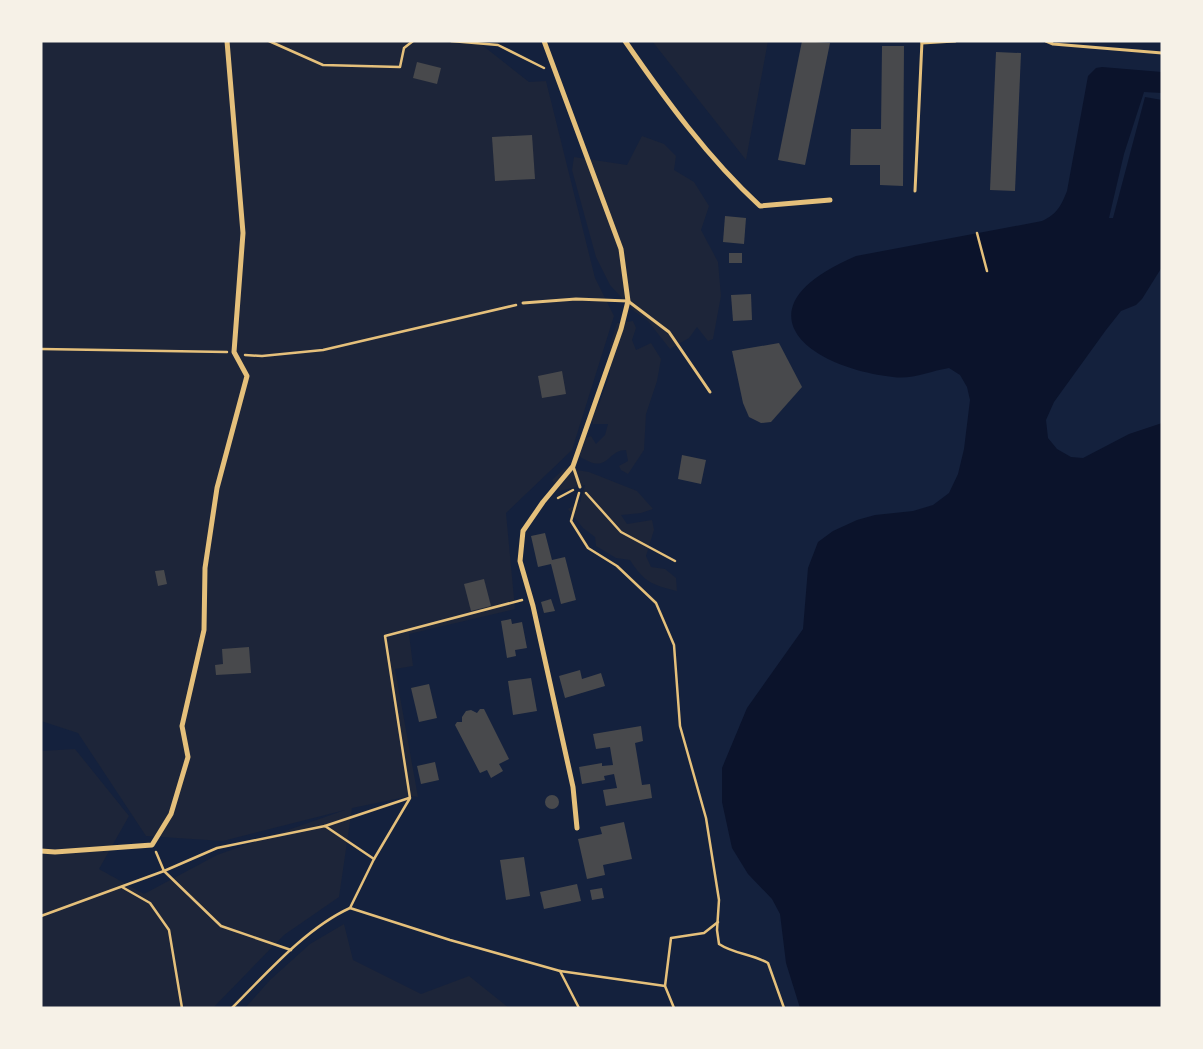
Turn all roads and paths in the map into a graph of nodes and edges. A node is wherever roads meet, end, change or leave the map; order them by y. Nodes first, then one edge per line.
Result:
1 (227, 41) edge
2 (269, 41) edge
3 (413, 41) edge
4 (452, 41) edge
5 (544, 41) edge
6 (625, 41) edge
7 (956, 41) edge
8 (1046, 41) edge
9 (922, 42) edge
10 (1162, 53) edge
11 (557, 74) junction
12 (915, 191) dead end
13 (830, 200) dead end
14 (976, 233) dead end
15 (987, 271) dead end
16 (628, 301) junction
17 (523, 303) joint
18 (41, 349) edge
19 (234, 352) junction
20 (710, 392) dead end
21 (573, 466) junction
22 (580, 487) junction
23 (557, 498) dead end
24 (675, 561) dead end
25 (531, 598) junction
26 (410, 798) junction
27 (325, 826) junction
28 (577, 828) dead end
29 (152, 845) junction
30 (41, 851) edge
31 (374, 859) junction
32 (164, 871) junction
33 (122, 887) junction
34 (350, 908) junction
35 (41, 916) edge
36 (718, 922) junction
37 (291, 950) junction
38 (560, 971) junction
39 (665, 986) junction
40 (182, 1008) edge
41 (232, 1008) edge
42 (579, 1008) edge
43 (674, 1008) edge
44 (784, 1008) edge

1 - 19 street
2 - 3 path
4 - 11 path
5 - 11 street
6 - 13 street
7 - 9 lane
8 - 10 lane
9 - 12 lane
11 - 16 street
14 - 15 path
16 - 17 lane
16 - 20 lane
16 - 21 street
17 - 19 path
18 - 19 path
19 - 29 street
21 - 22 lane
21 - 25 street
22 - 23 path
22 - 24 path
22 - 36 path
25 - 26 path
25 - 28 street
26 - 27 path
26 - 31 path
27 - 31 path
27 - 32 path
29 - 30 street
29 - 32 path
31 - 34 path
32 - 33 path
32 - 37 path
33 - 35 path
33 - 40 path
34 - 37 path
34 - 38 path
36 - 39 path
36 - 44 path
37 - 41 path
38 - 39 path
38 - 42 path
39 - 43 path

